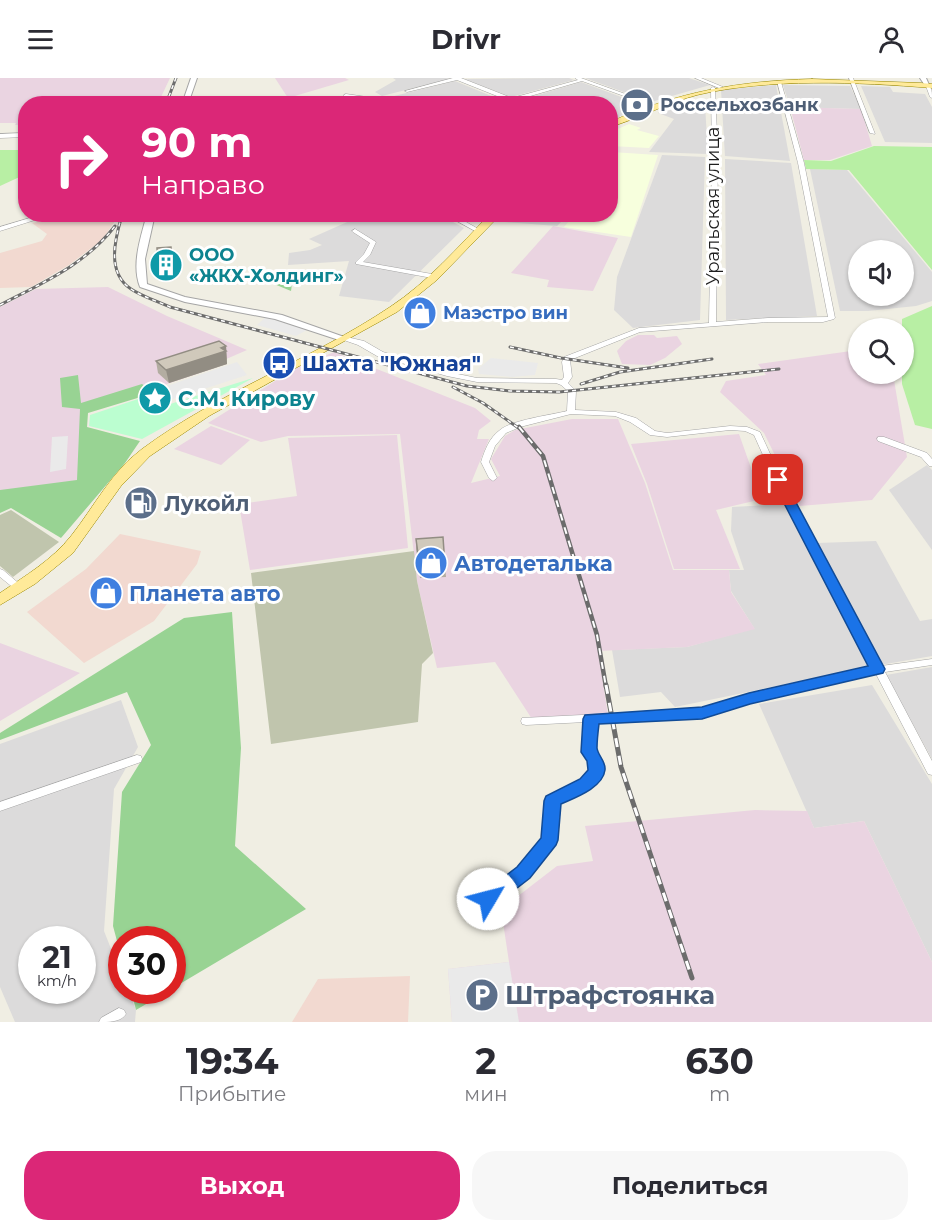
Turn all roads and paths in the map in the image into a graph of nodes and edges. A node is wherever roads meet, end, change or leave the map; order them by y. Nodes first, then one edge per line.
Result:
1 (194, 78) edge
2 (457, 78) edge
3 (697, 78) edge
4 (579, 79) edge
5 (775, 80) edge
6 (852, 80) edge
7 (928, 83) edge
8 (717, 87) junction
9 (407, 91) dead end
10 (346, 95) dead end
11 (187, 96) edge
12 (353, 96) edge
13 (501, 96) edge
14 (524, 96) edge
15 (932, 97) edge
16 (654, 105) junction
17 (618, 122) edge
18 (873, 133) dead end
19 (18, 135) edge
20 (0, 136) edge
21 (24, 222) edge
22 (149, 222) edge
23 (462, 222) edge
24 (488, 222) edge
25 (0, 229) edge
26 (355, 231) dead end
27 (479, 231) junction
28 (432, 276) junction
29 (712, 325) junction
30 (342, 338) junction
31 (564, 383) junction
32 (571, 412) junction
33 (880, 439) dead end
34 (932, 464) edge
35 (493, 478) dead end
36 (0, 572) edge
37 (19, 588) junction
38 (0, 600) edge
39 (932, 662) edge
40 (878, 669) junction
41 (591, 719) junction
42 (526, 721) dead end
43 (137, 759) dead end
44 (932, 771) edge
45 (0, 807) edge
46 (488, 899) dead end
47 (119, 1014) dead end
48 (105, 1022) edge

1 - 11 street
2 - 9 street
2 - 13 street
3 - 8 street
4 - 14 street
4 - 16 street
5 - 6 main road
5 - 8 main road
5 - 29 street
6 - 7 main road
6 - 18 street
7 - 15 street
8 - 16 main road
8 - 29 street, Уральская улица
10 - 12 street
16 - 17 main road
19 - 20 street
21 - 25 street
22 - 30 street
23 - 27 street
24 - 27 main road
26 - 28 street
27 - 28 main road
28 - 30 main road
29 - 31 street
30 - 31 street
30 - 37 main road
31 - 32 street
32 - 35 street
32 - 40 street
33 - 34 street
36 - 37 street
37 - 38 main road
39 - 40 street
40 - 41 street
40 - 44 street
41 - 42 street
41 - 46 street
43 - 45 street
47 - 48 street

